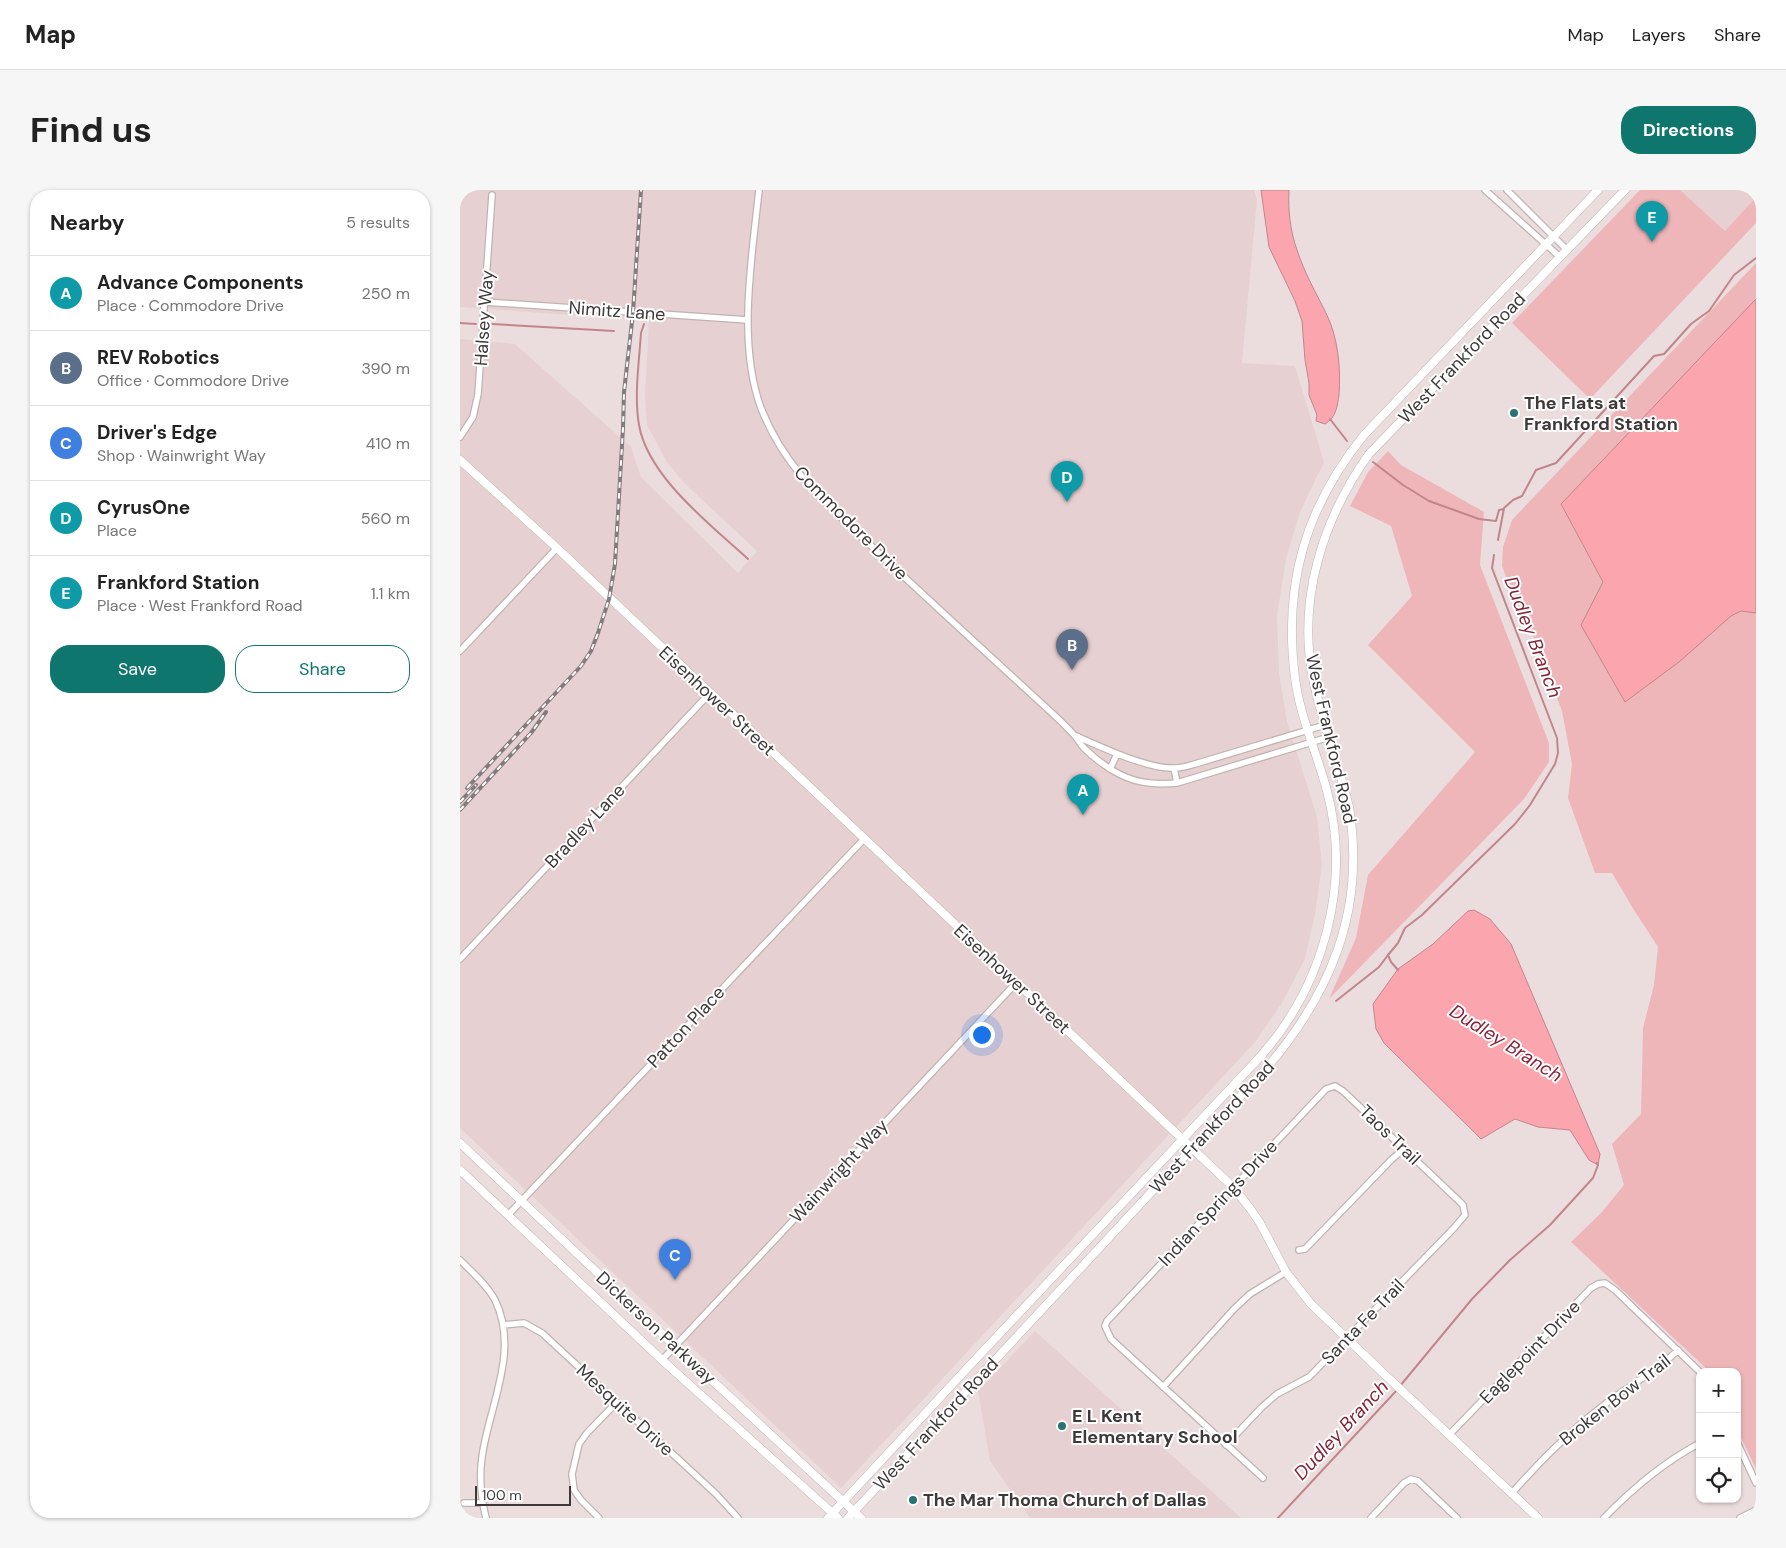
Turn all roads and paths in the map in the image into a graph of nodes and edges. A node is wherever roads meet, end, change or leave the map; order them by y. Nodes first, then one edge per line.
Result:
1 (759, 190) edge
2 (1508, 190) edge
3 (1598, 190) edge
4 (1625, 190) edge
5 (1489, 191) edge
6 (492, 194) dead end
7 (1554, 236) junction
8 (1545, 244) junction
9 (1567, 250) junction
10 (1560, 258) junction
11 (485, 302) junction
12 (748, 320) junction
13 (460, 437) edge
14 (460, 460) edge
15 (557, 548) junction
16 (460, 650) edge
17 (710, 694) junction
18 (1325, 725) junction
19 (1308, 731) junction
20 (1074, 736) junction
21 (1329, 737) junction
22 (1312, 742) junction
23 (1117, 754) junction
24 (1174, 768) junction
25 (1110, 769) junction
26 (1177, 783) junction
27 (864, 839) junction
28 (460, 958) edge
29 (1016, 983) junction
30 (1335, 1086) joint
31 (1182, 1139) junction
32 (460, 1143) edge
33 (1193, 1149) junction
34 (1404, 1150) junction
35 (460, 1170) edge
36 (1443, 1186) joint
37 (1232, 1187) junction
38 (521, 1201) junction
39 (508, 1215) junction
40 (1298, 1250) dead end
41 (460, 1260) edge
42 (1286, 1272) junction
43 (503, 1325) junction
44 (1348, 1340) junction
45 (675, 1346) junction
46 (1678, 1350) junction
47 (662, 1360) junction
48 (1696, 1368) edge
49 (1164, 1387) junction
50 (616, 1403) junction
51 (1449, 1435) junction
52 (1226, 1445) junction
53 (1696, 1445) edge
54 (1741, 1451) edge
55 (1263, 1478) dead end
56 (1756, 1483) edge
57 (1512, 1493) junction
58 (843, 1502) junction
59 (464, 1503) dead end
60 (482, 1503) junction
61 (1756, 1510) edge
62 (854, 1512) junction
63 (833, 1516) edge
64 (486, 1518) edge
65 (599, 1518) edge
66 (738, 1518) edge
67 (848, 1518) edge
68 (860, 1518) edge
69 (1372, 1518) edge
70 (1457, 1518) edge
71 (1538, 1518) edge
72 (1604, 1518) edge
73 (1740, 1518) edge

1 - 12 street, Commodore Drive
2 - 7 street
3 - 7 main road, West Frankford Road
4 - 9 main road, West Frankford Road
5 - 8 street
6 - 11 street, Halsey Way
7 - 8 main road, West Frankford Road
7 - 9 street
8 - 10 street
8 - 19 main road, West Frankford Road
9 - 10 main road, West Frankford Road
10 - 18 main road, West Frankford Road
11 - 12 street, Nimitz Lane
11 - 13 street, Halsey Way
12 - 20 street, Commodore Drive
14 - 15 main road, Eisenhower Street
15 - 16 street
15 - 17 main road, Eisenhower Street
17 - 27 main road, Eisenhower Street
17 - 28 street, Bradley Lane
18 - 19 street, Commodore Drive
18 - 21 main road, West Frankford Road
19 - 22 main road, West Frankford Road
19 - 24 street, Commodore Drive
20 - 23 street, Commodore Drive
20 - 25 street, Commodore Drive
21 - 22 street, Commodore Drive
21 - 33 main road, West Frankford Road
22 - 26 street, Commodore Drive
22 - 31 main road, West Frankford Road
23 - 24 street, Commodore Drive
23 - 25 street
24 - 26 street
25 - 26 street, Commodore Drive
27 - 29 main road, Eisenhower Street
27 - 38 street, Patton Place
29 - 31 main road, Eisenhower Street
29 - 45 street, Wainwright Way
30 - 34 street, Taos Trail
30 - 37 street, Indian Springs Drive
31 - 33 main road, Eisenhower Street
31 - 58 main road, West Frankford Road
32 - 38 main road, Dickerson Parkway
33 - 37 main road, Eisenhower Street
33 - 62 main road, West Frankford Road
34 - 36 street, Taos Trail
34 - 40 street
35 - 39 main road, Dickerson Parkway
36 - 44 street, Santa Fe Trail
37 - 42 main road, Eisenhower Street
37 - 49 street, Indian Springs Drive
38 - 39 street, Patton Place
38 - 45 main road, Dickerson Parkway
39 - 47 main road, Dickerson Parkway
41 - 43 street
42 - 44 main road, Eisenhower Street
42 - 49 street
43 - 50 street, Mesquite Drive
43 - 60 street
44 - 51 main road, Eisenhower Street
44 - 52 street, Santa Fe Trail
45 - 47 street, Wainwright Way
45 - 58 main road, Dickerson Parkway
46 - 48 street
46 - 51 street, Eaglepoint Drive
46 - 57 street, Broken Bow Trail
47 - 63 main road, Dickerson Parkway
49 - 52 street
50 - 65 street
50 - 66 street, Mesquite Drive
51 - 57 main road, Eisenhower Street
52 - 55 street
53 - 72 street
54 - 56 street
57 - 71 main road, Eisenhower Street
58 - 62 main road, Dickerson Parkway
58 - 63 main road, West Frankford Road
59 - 60 street
60 - 64 street
61 - 73 street
62 - 67 main road, West Frankford Road
62 - 68 main road, Dickerson Parkway
69 - 70 street

